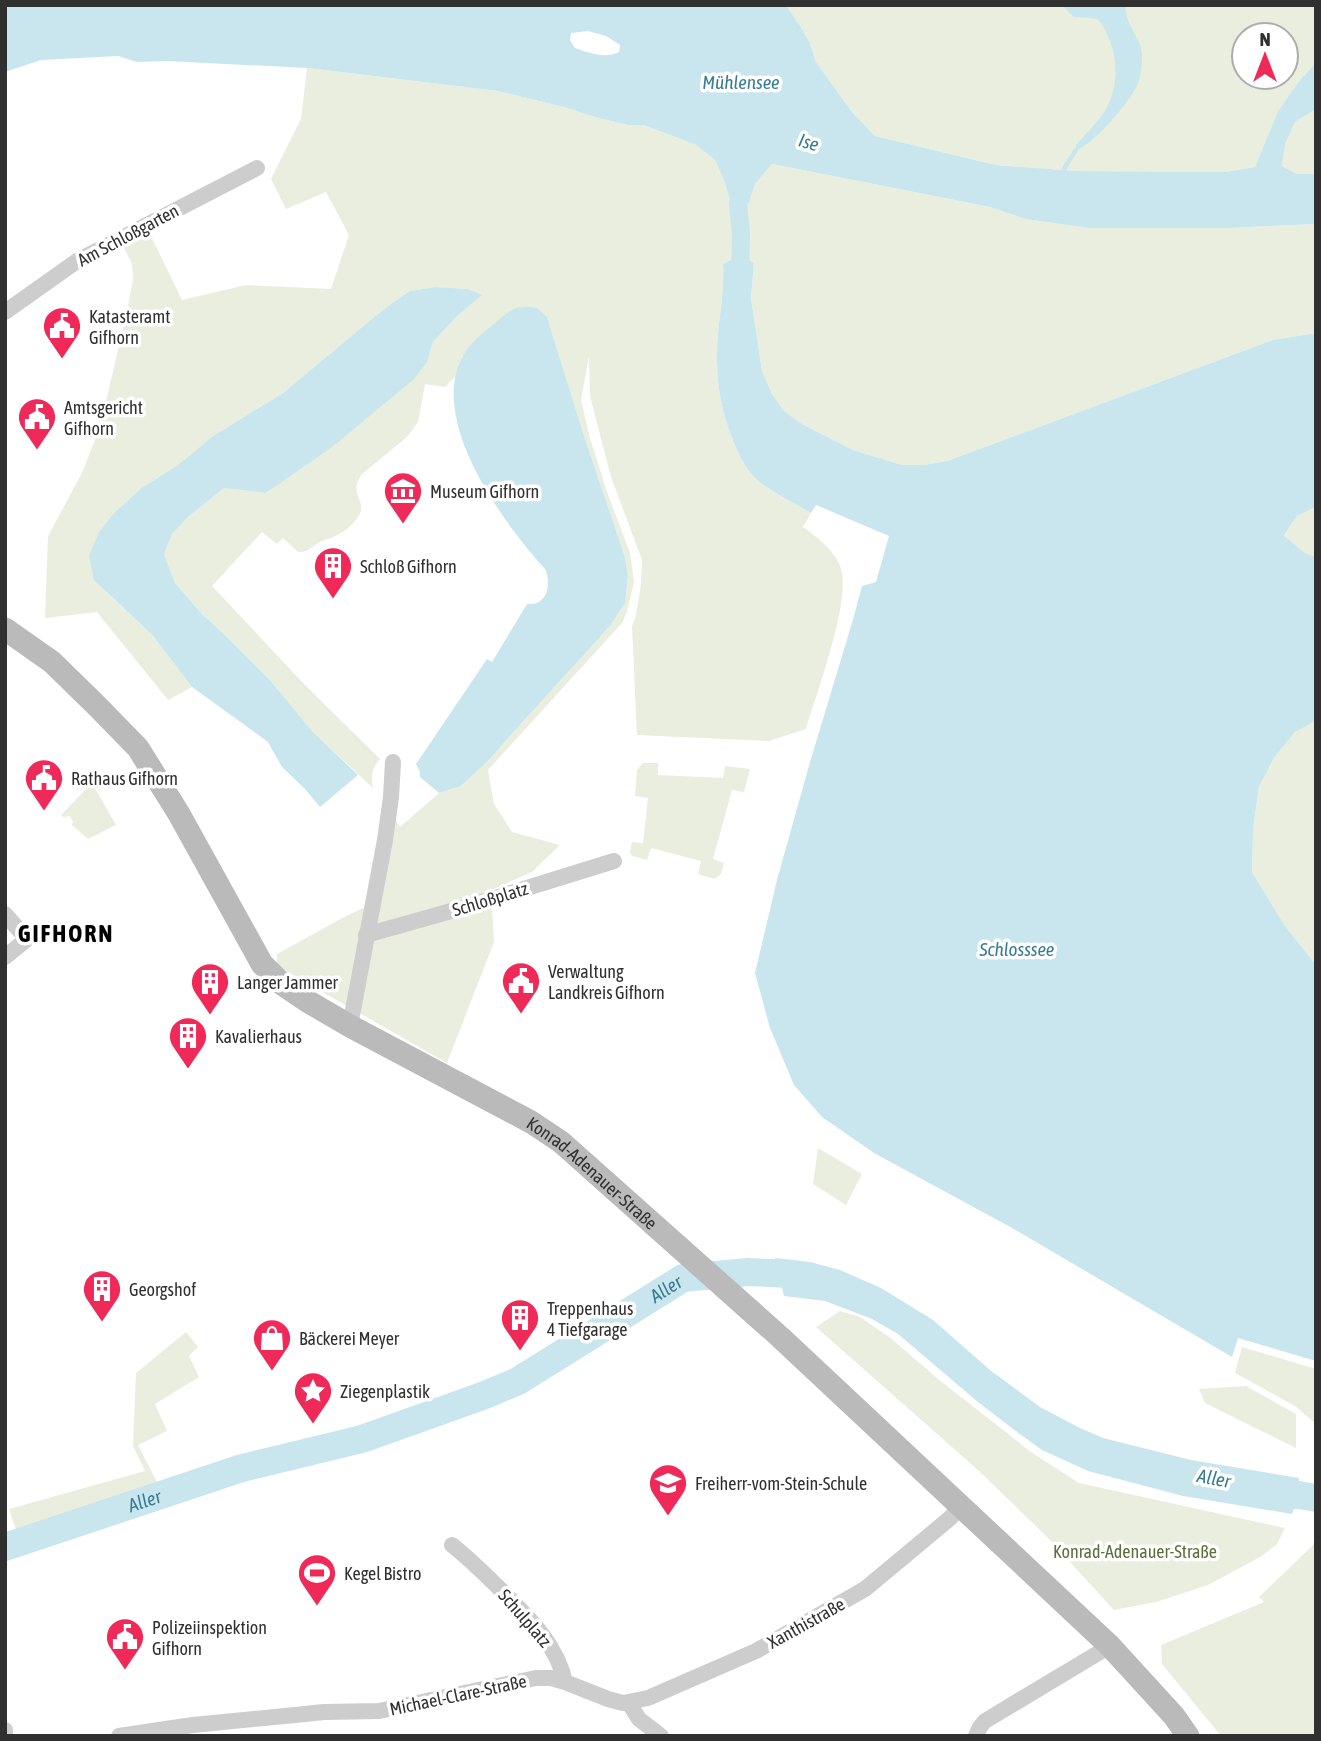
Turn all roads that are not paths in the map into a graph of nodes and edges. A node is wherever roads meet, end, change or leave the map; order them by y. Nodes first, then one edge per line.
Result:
1 (257, 169) dead end
2 (5, 312) edge
3 (5, 629) edge
4 (393, 762) dead end
5 (614, 861) dead end
6 (5, 914) edge
7 (366, 935) junction
8 (5, 957) edge
9 (350, 1026) junction
10 (961, 1507) junction
11 (452, 1545) dead end
12 (1110, 1646) junction
13 (565, 1682) junction
14 (629, 1703) junction
15 (5, 1730) edge
16 (5, 1736) edge
17 (119, 1736) edge
18 (661, 1736) edge
19 (976, 1736) edge
20 (1188, 1736) edge

1 - 2 street, Am Schloßgarten
3 - 9 street, Konrad-Adenauer-Straße
4 - 7 street
5 - 7 street, Schloßplatz
6 - 8 street
7 - 9 street
9 - 10 street, Konrad-Adenauer-Straße
10 - 12 street, Konrad-Adenauer-Straße
10 - 14 street, Xanthistraße
11 - 13 street, Schulplatz
12 - 19 street
12 - 20 street, Konrad-Adenauer-Straße
13 - 14 street, Michael-Clare-Straße
13 - 17 street, Michael-Clare-Straße
14 - 18 street
15 - 16 street

